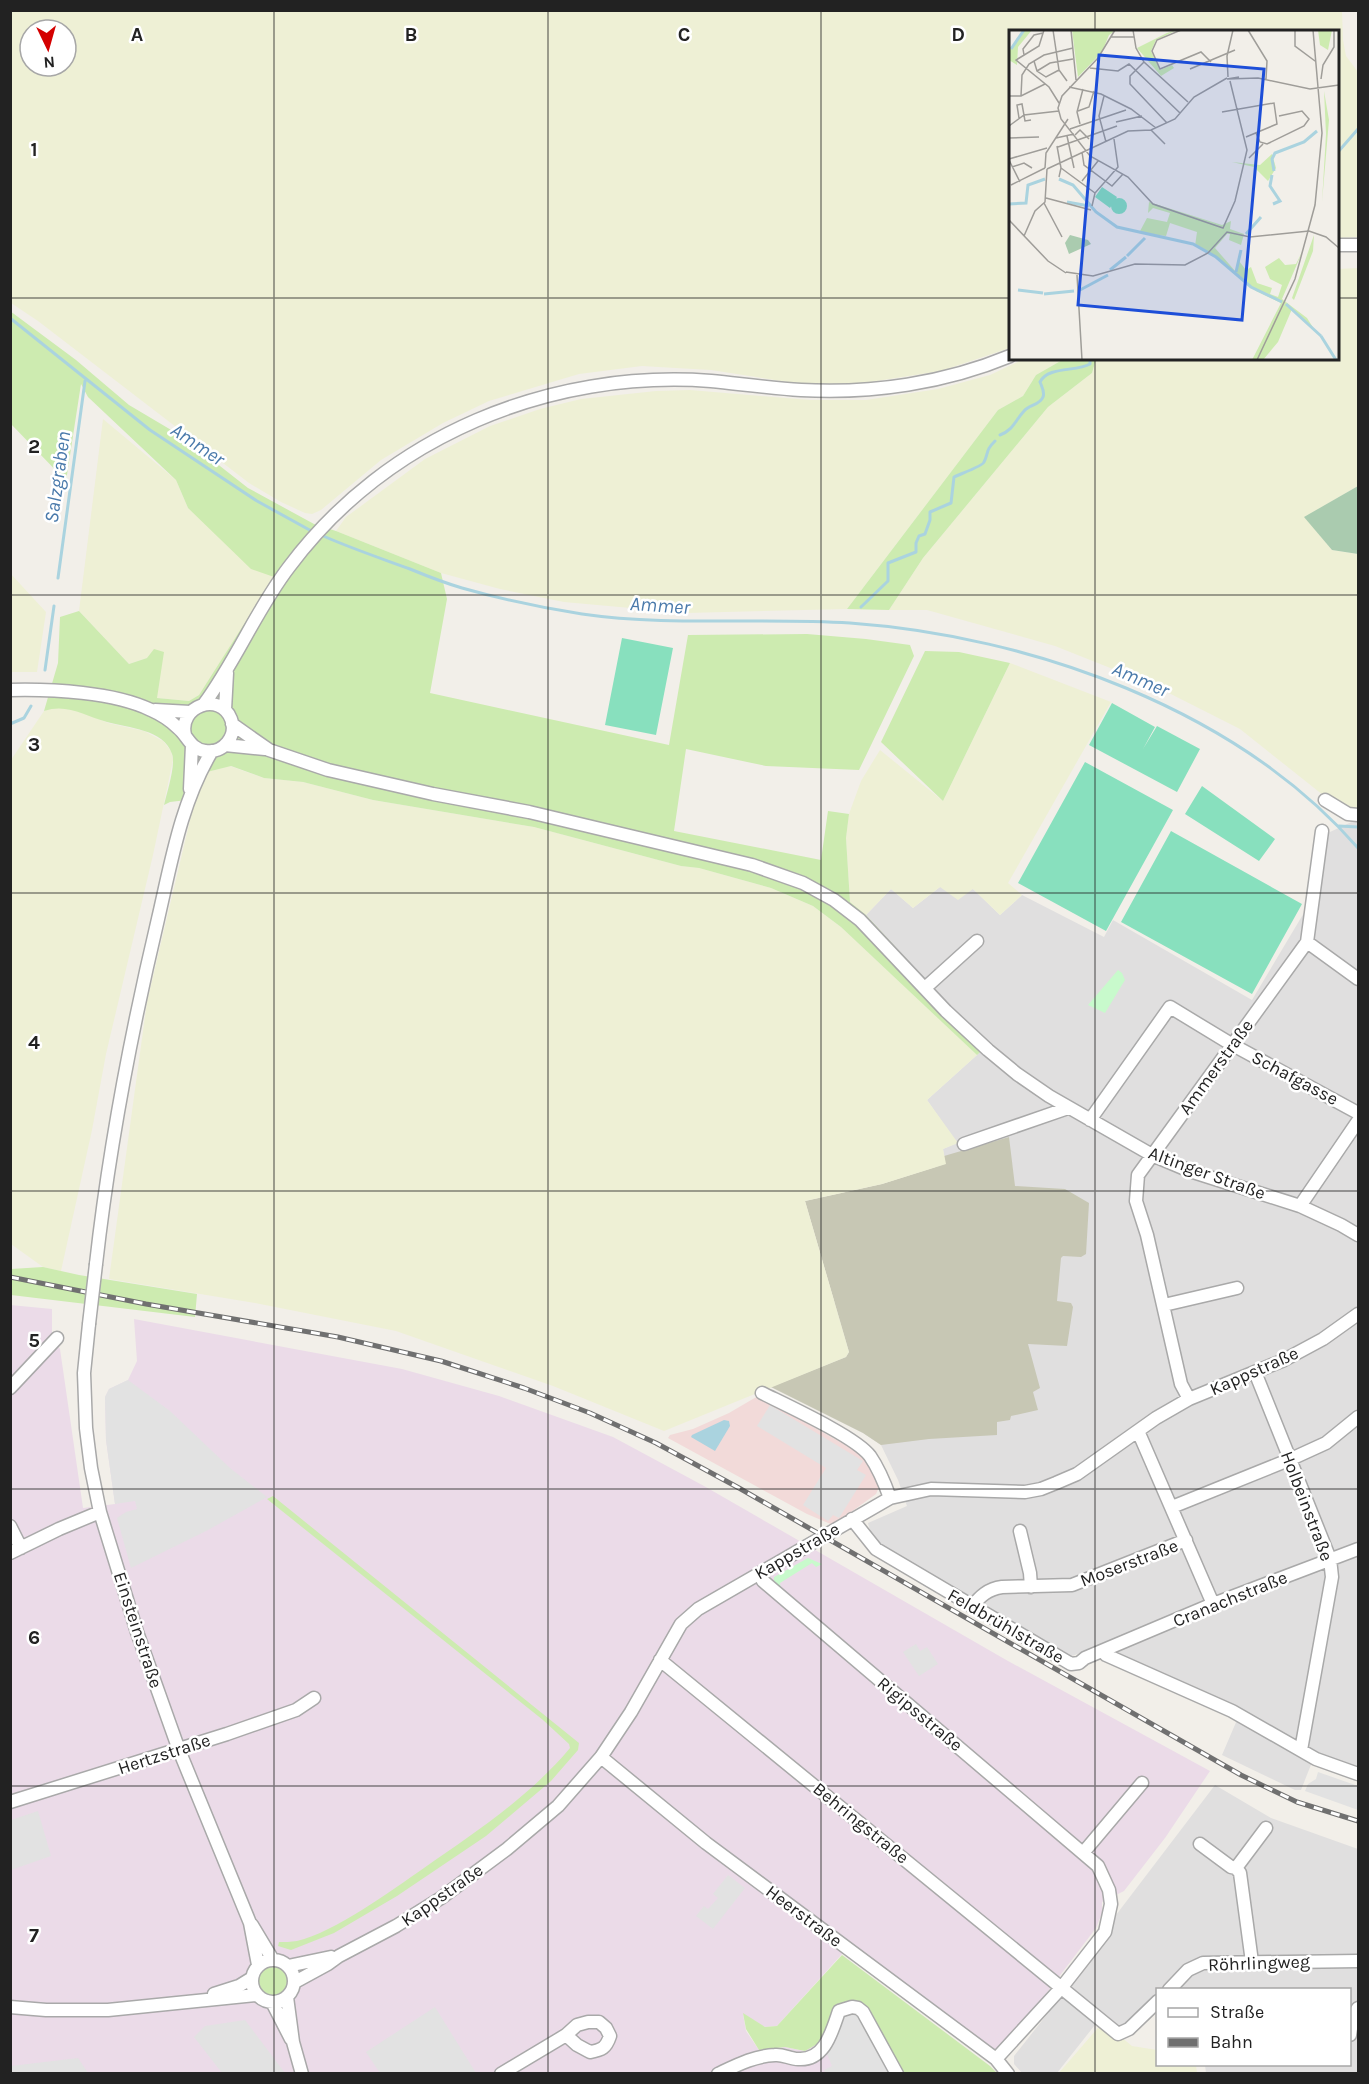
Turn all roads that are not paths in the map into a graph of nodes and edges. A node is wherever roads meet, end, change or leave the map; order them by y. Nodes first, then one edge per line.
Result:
1 (1339, 245) edge
2 (1359, 245) edge
3 (1009, 357) edge
4 (228, 671) junction
5 (10, 690) edge
6 (204, 704) junction
7 (151, 710) junction
8 (225, 710) junction
9 (190, 712) junction
10 (232, 724) junction
11 (188, 740) junction
12 (225, 745) junction
13 (269, 750) junction
14 (212, 751) junction
15 (190, 794) junction
16 (1325, 800) dead end
17 (1359, 816) edge
18 (1322, 831) dead end
19 (977, 941) dead end
20 (1307, 942) junction
21 (1359, 979) edge
22 (925, 988) junction
23 (1231, 1044) junction
24 (1068, 1108) junction
25 (1359, 1113) edge
26 (1090, 1120) junction
27 (1359, 1121) edge
28 (964, 1144) dead end
29 (1152, 1155) junction
30 (1300, 1206) junction
31 (1359, 1235) edge
32 (1237, 1288) dead end
33 (1164, 1305) junction
34 (1359, 1314) edge
35 (57, 1338) dead end
36 (1255, 1372) junction
37 (10, 1388) edge
38 (762, 1393) dead end
39 (1189, 1399) junction
40 (1359, 1417) edge
41 (1138, 1431) junction
42 (1291, 1459) junction
43 (890, 1498) junction
44 (1172, 1507) junction
45 (100, 1512) junction
46 (852, 1519) junction
47 (10, 1526) edge
48 (1020, 1531) dead end
49 (1186, 1540) junction
50 (1359, 1549) edge
51 (16, 1551) edge
52 (1330, 1559) junction
53 (759, 1573) junction
54 (1031, 1587) junction
55 (1213, 1604) junction
56 (972, 1607) junction
57 (1102, 1651) junction
58 (660, 1660) junction
59 (314, 1698) dead end
60 (179, 1750) junction
61 (1301, 1750) junction
62 (601, 1757) junction
63 (1359, 1774) edge
64 (1142, 1783) dead end
65 (10, 1802) edge
66 (1266, 1828) dead end
67 (1200, 1844) dead end
68 (1083, 1853) junction
69 (1236, 1868) junction
70 (250, 1923) junction
71 (339, 1956) junction
72 (273, 1960) junction
73 (1359, 1961) edge
74 (1252, 1962) junction
75 (258, 1965) junction
76 (288, 1966) junction
77 (252, 1978) junction
78 (294, 1982) junction
79 (1062, 1987) junction
80 (1170, 1988) edge
81 (256, 1995) junction
82 (288, 1997) junction
83 (202, 1999) junction
84 (272, 2002) junction
85 (1156, 2003) edge
86 (10, 2007) edge
87 (1359, 2008) edge
88 (1351, 2029) edge
89 (566, 2035) dead end
90 (293, 2042) junction
91 (996, 2059) junction
92 (302, 2073) edge
93 (501, 2073) edge
94 (718, 2073) edge
95 (897, 2073) edge
96 (1008, 2073) edge

1 - 2 street
3 - 4 street
4 - 6 street
4 - 8 street
5 - 7 street
6 - 8 street
6 - 9 street
7 - 9 street
7 - 11 street
8 - 10 street
9 - 11 street
10 - 12 street
10 - 13 street
11 - 14 street
11 - 15 street
12 - 13 street
12 - 14 street
13 - 22 street, Altinger Straße
14 - 15 street
15 - 45 street, Einsteinstraße, bridge
16 - 17 street
18 - 20 street, Ammerstraße
19 - 22 street
20 - 21 street
20 - 23 street, Ammerstraße
22 - 24 street, Altinger Straße
23 - 25 street, Schafgasse
23 - 26 street, Schafgasse
23 - 29 street, Ammerstraße
24 - 26 street, Altinger Straße
24 - 28 street
26 - 29 street, Altinger Straße
27 - 30 street
29 - 30 street, Altinger Straße
29 - 33 street, Ammerstraße
30 - 31 street, Altinger Straße
32 - 33 street
33 - 39 street, Ammerstraße
34 - 36 street, Kappstraße
35 - 37 street
36 - 39 street, Kappstraße
36 - 42 street, Holbeinstraße
38 - 43 street
39 - 41 street, Kappstraße
40 - 42 street
41 - 43 street, Kappstraße
41 - 44 street
42 - 44 street
42 - 52 street, Holbeinstraße
43 - 46 street, Kappstraße
44 - 49 street
45 - 51 street
45 - 60 street, Einsteinstraße
46 - 53 street, Kappstraße
46 - 56 street, Feldbrühlstraße
47 - 51 street
48 - 54 street
49 - 54 street, Moserstraße
49 - 55 street
50 - 52 street, Cranachstraße
52 - 55 street, Cranachstraße
52 - 61 street, Holbeinstraße
53 - 58 street, Kappstraße
53 - 68 street, Rigipsstraße
54 - 56 street, Moserstraße
55 - 57 street, Cranachstraße
56 - 57 street, Feldbrühlstraße
57 - 61 street
58 - 62 street, Kappstraße
58 - 79 street, Behringstraße
59 - 60 street, Hertzstraße
60 - 65 street, Hertzstraße
60 - 70 street, Einsteinstraße
61 - 63 street
62 - 71 street, Kappstraße
62 - 91 street, Heerstraße
64 - 68 street
66 - 69 street
67 - 69 street
68 - 79 street, Rigipsstraße
69 - 74 street
70 - 72 street, Einsteinstraße
70 - 75 street, Einsteinstraße
71 - 76 street, Kappstraße
71 - 78 street, Kappstraße
72 - 75 street
72 - 76 street
73 - 74 street, Röhrlingweg
74 - 80 street, Röhrlingweg
75 - 77 street
76 - 78 street
77 - 81 street
77 - 83 street
78 - 82 street
79 - 85 street
79 - 91 street, Rigipsstraße
81 - 83 street
81 - 84 street
82 - 84 street
82 - 90 street
83 - 86 street
84 - 90 street
87 - 88 street
89 - 93 street
90 - 92 street
91 - 96 street, Heerstraße
94 - 95 street

